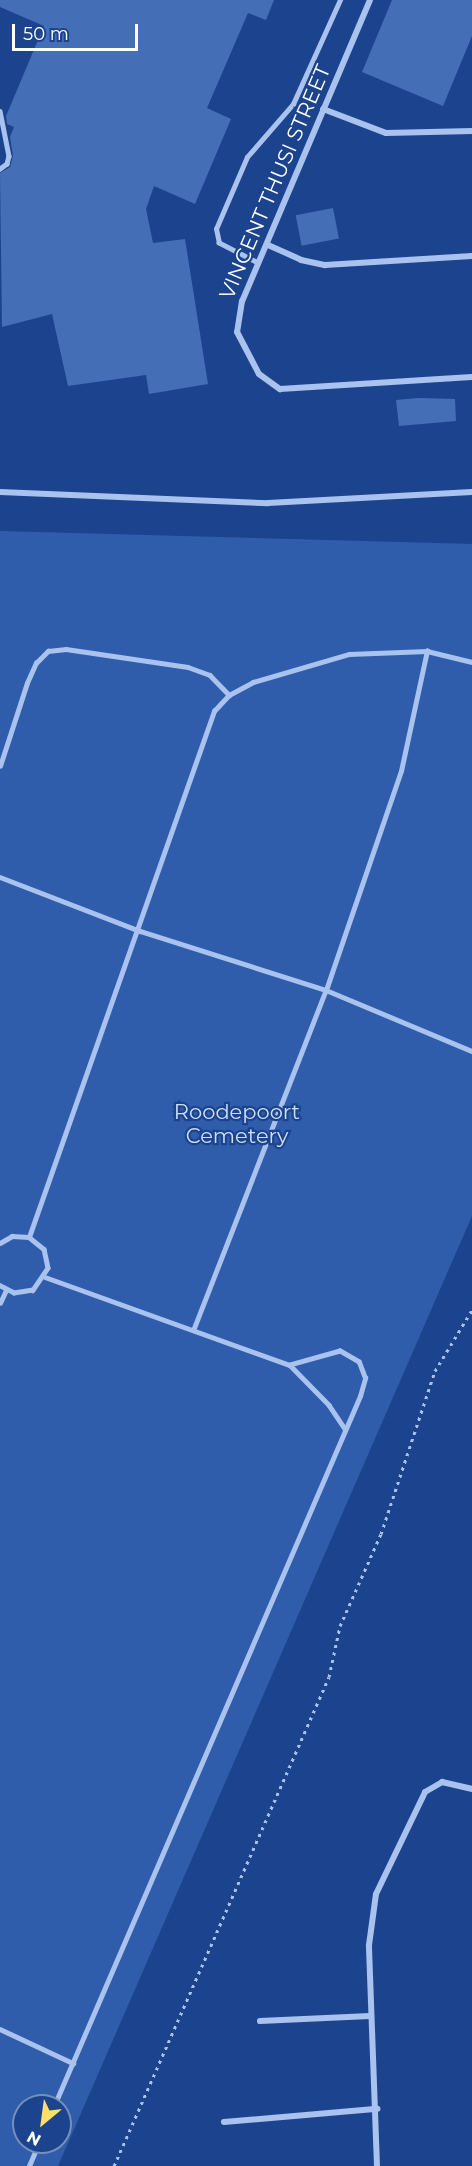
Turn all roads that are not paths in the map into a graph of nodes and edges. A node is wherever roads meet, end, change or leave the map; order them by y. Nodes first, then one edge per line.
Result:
1 (340, 0) edge
2 (370, 0) edge
3 (323, 109) junction
4 (0, 111) edge
5 (472, 131) edge
6 (0, 169) edge
7 (268, 244) junction
8 (472, 256) edge
9 (258, 263) junction
10 (472, 377) edge
11 (0, 492) edge
12 (472, 492) edge
13 (428, 651) junction
14 (472, 662) edge
15 (229, 695) junction
16 (1, 759) edge
17 (0, 766) edge
18 (0, 877) edge
19 (140, 931) junction
20 (326, 990) junction
21 (472, 1051) edge
22 (29, 1237) junction
23 (0, 1242) edge
24 (45, 1277) junction
25 (0, 1286) edge
26 (6, 1290) junction
27 (0, 1303) edge
28 (194, 1328) junction
29 (290, 1365) junction
30 (345, 1430) junction
31 (472, 1789) edge
32 (370, 2016) junction
33 (260, 2021) dead end
34 (0, 2029) edge
35 (73, 2063) junction
36 (59, 2094) edge
37 (377, 2109) junction
38 (224, 2122) dead end
39 (377, 2166) edge

1 - 9 lane
2 - 3 street, VINCENT THUSI STREET
3 - 5 street
3 - 7 street, VINCENT THUSI STREET
4 - 6 lane
7 - 8 street
7 - 9 street, VINCENT THUSI STREET
9 - 10 street, VINCENT THUSI STREET
11 - 12 street
13 - 14 lane
13 - 15 lane
13 - 20 lane
15 - 16 lane
15 - 19 lane
16 - 17 lane
18 - 19 lane
19 - 20 lane
19 - 22 lane
20 - 21 lane
20 - 28 lane
22 - 23 lane
22 - 24 lane
24 - 26 lane
24 - 28 lane
25 - 26 lane
26 - 27 lane
28 - 29 lane
29 - 30 lane
29 - 30 lane
30 - 35 lane
31 - 32 street
32 - 33 street
32 - 37 street
34 - 35 lane
35 - 36 lane
37 - 38 street
37 - 39 street

